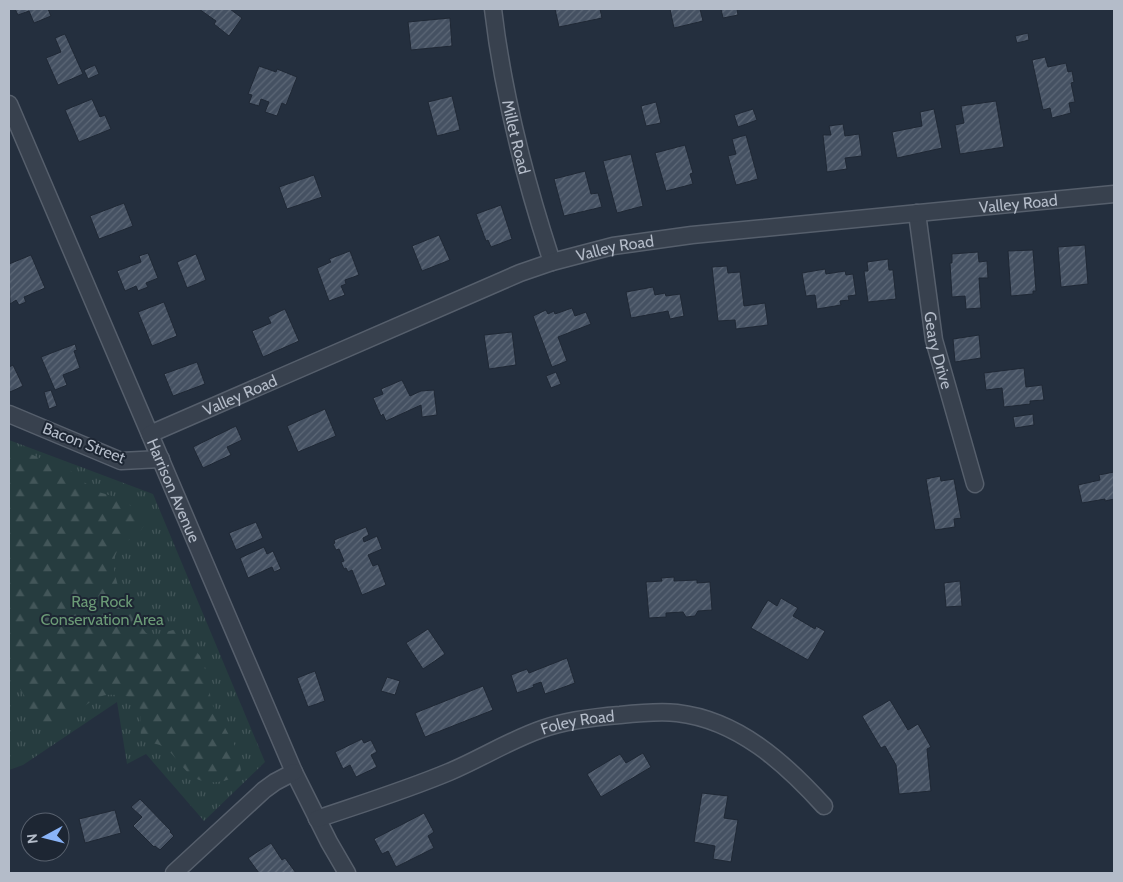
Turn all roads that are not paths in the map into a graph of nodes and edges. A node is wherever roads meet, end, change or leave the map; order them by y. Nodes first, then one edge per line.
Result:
1 (493, 9) edge
2 (9, 104) edge
3 (12, 121) edge
4 (1114, 194) edge
5 (917, 212) junction
6 (552, 262) junction
7 (9, 414) edge
8 (150, 434) junction
9 (161, 459) junction
10 (976, 484) dead end
11 (294, 772) junction
12 (824, 806) dead end
13 (317, 819) junction
14 (174, 873) edge
15 (347, 873) edge

1 - 6 street, Millet Road
2 - 3 street, Harrison Avenue
3 - 8 street, Harrison Avenue
4 - 5 street, Valley Road
5 - 6 street, Valley Road
5 - 10 street, Geary Drive
6 - 8 street, Valley Road
7 - 9 street, Bacon Street
8 - 9 street, Harrison Avenue
9 - 11 street, Harrison Avenue
11 - 13 street, Harrison Avenue
11 - 14 street
12 - 13 street, Foley Road
13 - 15 street, Harrison Avenue

